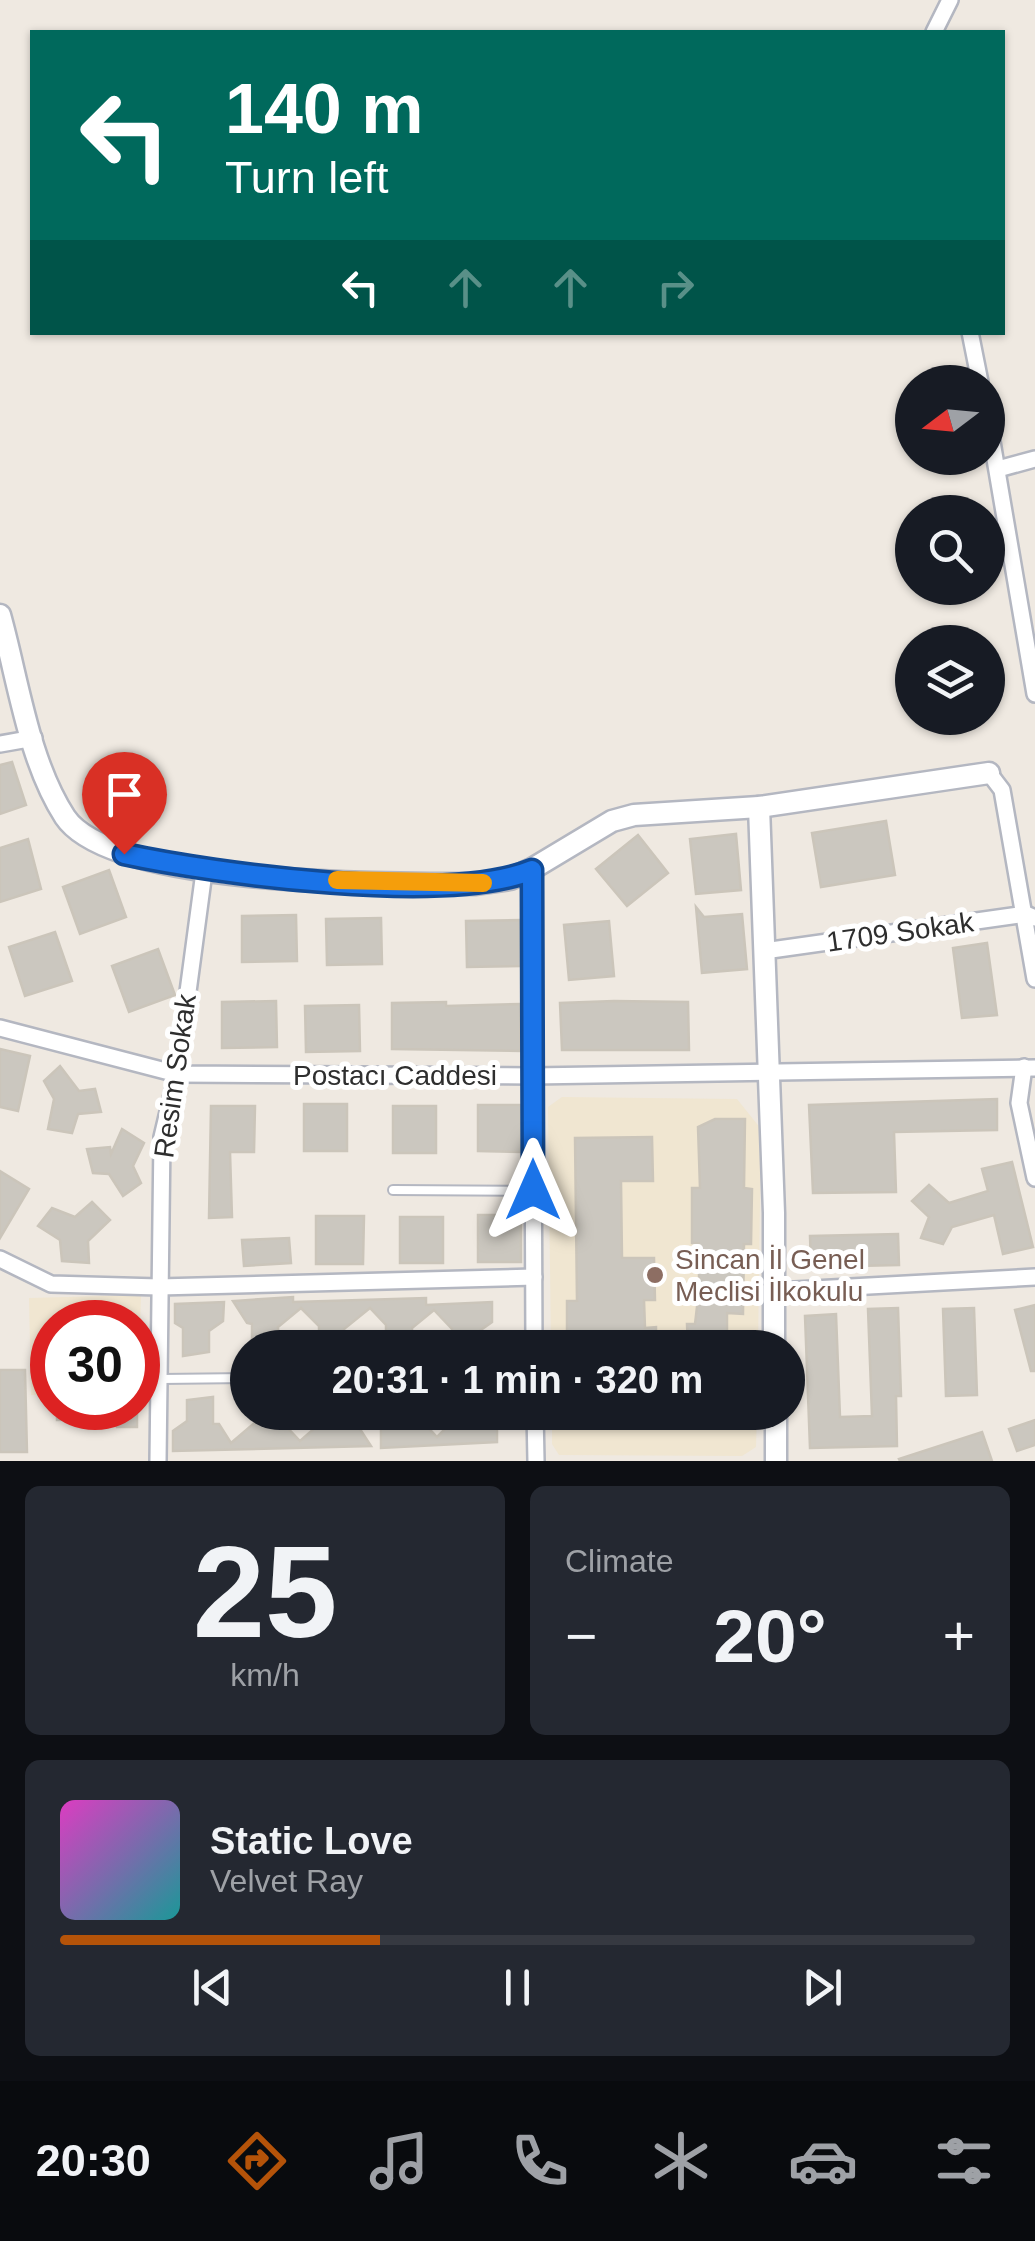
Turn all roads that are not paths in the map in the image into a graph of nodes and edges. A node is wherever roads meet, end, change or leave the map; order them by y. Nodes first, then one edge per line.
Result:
1 (950, 0) edge
2 (935, 30) edge
3 (971, 335) edge
4 (977, 365) edge
5 (1035, 459) edge
6 (1005, 467) edge
7 (999, 475) edge
8 (0, 615) edge
9 (1035, 694) edge
10 (34, 738) junction
11 (0, 744) edge
12 (989, 773) joint
13 (759, 807) junction
14 (532, 870) junction
15 (204, 872) junction
16 (1030, 916) edge
17 (764, 950) junction
18 (1035, 979) edge
19 (0, 1028) edge
20 (1029, 1068) edge
21 (769, 1073) junction
22 (177, 1074) junction
23 (533, 1076) junction
24 (1035, 1178) edge
25 (393, 1190) dead end
26 (533, 1190) junction
27 (0, 1259) edge
28 (534, 1277) junction
29 (1035, 1277) edge
30 (160, 1288) junction
31 (776, 1291) junction
32 (159, 1300) edge
33 (534, 1330) edge
34 (775, 1330) edge
35 (230, 1378) edge
36 (160, 1379) edge
37 (157, 1430) edge
38 (535, 1430) edge
39 (776, 1430) edge
40 (158, 1461) edge
41 (536, 1461) edge
42 (776, 1461) edge

1 - 2 street
3 - 4 street
5 - 6 street
7 - 9 street
8 - 10 street
10 - 11 street
10 - 15 street
12 - 13 street
12 - 16 street
13 - 14 street
13 - 17 street
14 - 15 street
14 - 23 street
15 - 22 street, Resim Sokak
16 - 17 street, 1709 Sokak
16 - 18 street
17 - 21 street
19 - 22 street, Postacı Caddesi
20 - 21 street, Postacı Caddesi
20 - 24 street
21 - 23 street, Postacı Caddesi
21 - 31 street
22 - 23 street, Postacı Caddesi
22 - 30 street, Resim Sokak
23 - 26 street
25 - 26 lane
26 - 28 street
27 - 30 street
28 - 30 street
28 - 33 street
29 - 31 street
30 - 32 street, Resim Sokak
31 - 34 street
35 - 36 lane
37 - 40 street, Resim Sokak
38 - 41 street
39 - 42 street

